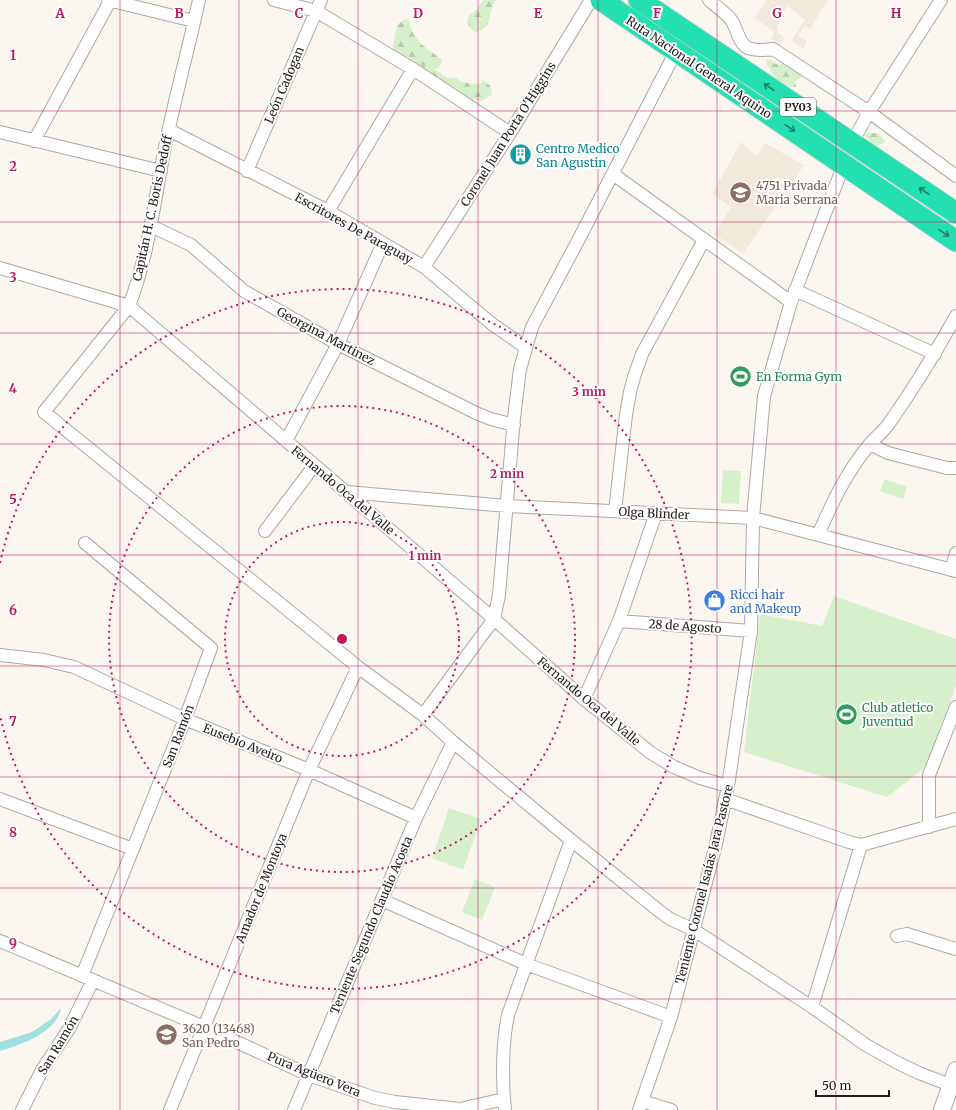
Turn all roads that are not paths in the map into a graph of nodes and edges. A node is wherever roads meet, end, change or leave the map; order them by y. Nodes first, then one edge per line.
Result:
1 (109, 0) edge
2 (199, 0) edge
3 (274, 0) edge
4 (321, 0) edge
5 (591, 0) edge
6 (601, 0) edge
7 (639, 0) edge
8 (708, 0) edge
9 (941, 0) edge
10 (316, 11) junction
11 (194, 20) junction
12 (676, 52) junction
13 (413, 69) junction
14 (869, 112) junction
15 (169, 130) junction
16 (0, 132) edge
17 (510, 133) junction
18 (34, 141) junction
19 (852, 143) junction
20 (844, 164) junction
21 (160, 171) junction
22 (247, 171) junction
23 (613, 174) junction
24 (956, 176) edge
25 (328, 211) junction
26 (956, 213) edge
27 (151, 226) junction
28 (704, 240) junction
29 (956, 241) edge
30 (384, 243) junction
31 (424, 267) junction
32 (0, 268) edge
33 (795, 290) junction
34 (791, 302) junction
35 (129, 306) junction
36 (956, 316) edge
37 (338, 344) junction
38 (525, 346) junction
39 (935, 354) junction
40 (514, 426) junction
41 (286, 441) junction
42 (870, 444) junction
43 (314, 466) junction
44 (956, 468) edge
45 (347, 492) junction
46 (507, 506) junction
47 (615, 511) junction
48 (656, 513) junction
49 (753, 518) junction
50 (265, 531) dead end
51 (818, 535) junction
52 (85, 543) dead end
53 (956, 553) edge
54 (954, 570) edge
55 (494, 619) junction
56 (619, 621) junction
57 (751, 631) junction
58 (0, 655) edge
59 (358, 668) junction
60 (584, 699) junction
61 (956, 707) edge
62 (423, 715) junction
63 (185, 719) junction
64 (453, 742) junction
65 (309, 770) junction
66 (728, 786) junction
67 (0, 799) edge
68 (726, 799) junction
69 (416, 818) junction
70 (956, 819) edge
71 (929, 827) junction
72 (571, 840) junction
73 (861, 845) junction
74 (133, 849) junction
75 (382, 900) junction
76 (694, 930) junction
77 (898, 936) dead end
78 (0, 941) edge
79 (956, 949) edge
80 (526, 964) junction
81 (88, 978) junction
82 (812, 1007) junction
83 (671, 1017) junction
84 (204, 1027) junction
85 (309, 1075) junction
86 (953, 1077) edge
87 (505, 1105) edge
88 (641, 1105) edge
89 (22, 1110) edge
90 (170, 1110) edge
91 (294, 1110) edge
92 (671, 1110) edge
93 (942, 1110) edge

1 - 11 street
1 - 18 street
2 - 11 street, Capitán H. C. Boris Dedoff
3 - 10 street
4 - 10 street, León Cadogan
5 - 17 street, Coronel Juan Porta O'Higgins
6 - 12 highway, Ruta Nacional General Aquino / PY03
19 -> 7 highway, Ruta Nacional General Aquino / PY03
8 - 14 street
9 - 14 street
10 - 13 street
10 - 22 street, León Cadogan
11 - 15 street, Capitán H. C. Boris Dedoff
12 -> 20 highway, Ruta Nacional General Aquino / PY03
12 - 23 street
13 - 17 street
13 - 25 street
14 - 19 street
14 - 24 street
15 - 21 street, Capitán H. C. Boris Dedoff
15 - 22 street, Escritores De Paraguay
16 - 18 street
17 - 31 street, Coronel Juan Porta O'Higgins
18 - 21 street
26 -> 19 highway, Ruta Nacional General Aquino / PY03
20 -> 29 highway, Ruta Nacional General Aquino / PY03
20 - 33 street, Teniente Coronel Isaías Jara Pastore
21 - 27 street, Capitán H. C. Boris Dedoff
22 - 25 street, Escritores De Paraguay
23 - 28 street
23 - 38 street
25 - 30 street, Escritores De Paraguay
27 - 35 street, Capitán H. C. Boris Dedoff
27 - 37 street, Georgina Martinez
28 - 34 street
28 - 47 street
30 - 31 street, Escritores De Paraguay
30 - 37 street
31 - 38 street, Escritores De Paraguay
32 - 35 street, Fernando Oca del Valle
33 - 34 street, Teniente Coronel Isaías Jara Pastore
33 - 39 street
34 - 49 street, Teniente Coronel Isaías Jara Pastore
35 - 41 street, Fernando Oca del Valle
35 - 59 street, Capitán H. C. Boris Dedoff
36 - 39 street
37 - 40 street, Georgina Martinez
37 - 41 street
38 - 40 street
39 - 42 street
40 - 46 street
41 - 43 street, Fernando Oca del Valle
42 - 44 street
42 - 51 street
43 - 45 street, Fernando Oca del Valle
43 - 50 street
45 - 46 street, Olga Blinder
45 - 55 street, Fernando Oca del Valle
46 - 47 street, Olga Blinder
46 - 55 street
47 - 48 street, Olga Blinder
48 - 49 street, Olga Blinder
48 - 56 street
49 - 51 street, Olga Blinder
49 - 57 street, Teniente Coronel Isaías Jara Pastore
51 - 54 street, Olga Blinder
52 - 63 street, San Ramón
53 - 54 street
55 - 60 street, Fernando Oca del Valle
55 - 62 street
56 - 57 street, 28 de Agosto
56 - 60 street
57 - 66 street, Teniente Coronel Isaías Jara Pastore
58 - 63 street, Eusebio Aveiro
59 - 62 street
59 - 65 street, Amador de Montoya
60 - 66 street, Fernando Oca del Valle
61 - 71 street
62 - 64 street
63 - 65 street, Eusebio Aveiro
63 - 74 street, San Ramón
64 - 69 street, Teniente Segundo Claudio Acosta
64 - 72 street
65 - 69 street, Eusebio Aveiro
65 - 84 street, Amador de Montoya
66 - 68 street, Teniente Coronel Isaías Jara Pastore
67 - 74 street
68 - 73 street
68 - 76 street, Teniente Coronel Isaías Jara Pastore
69 - 75 street, Teniente Segundo Claudio Acosta
70 - 71 street
71 - 73 street
72 - 76 street
72 - 80 street
73 - 82 street
74 - 81 street, San Ramón
75 - 80 street
75 - 85 street, Teniente Segundo Claudio Acosta
76 - 82 street
76 - 83 street, Teniente Coronel Isaías Jara Pastore
77 - 79 street
78 - 81 street, Pura Agüero Vera
80 - 83 street
80 - 87 street
81 - 84 street, Pura Agüero Vera
81 - 89 street, San Ramón
82 - 86 street
83 - 88 street, Teniente Coronel Isaías Jara Pastore
84 - 85 street, Pura Agüero Vera
84 - 90 street, Amador de Montoya
85 - 87 street, Pura Agüero Vera
85 - 91 street, Teniente Segundo Claudio Acosta
86 - 93 street
88 - 92 street

